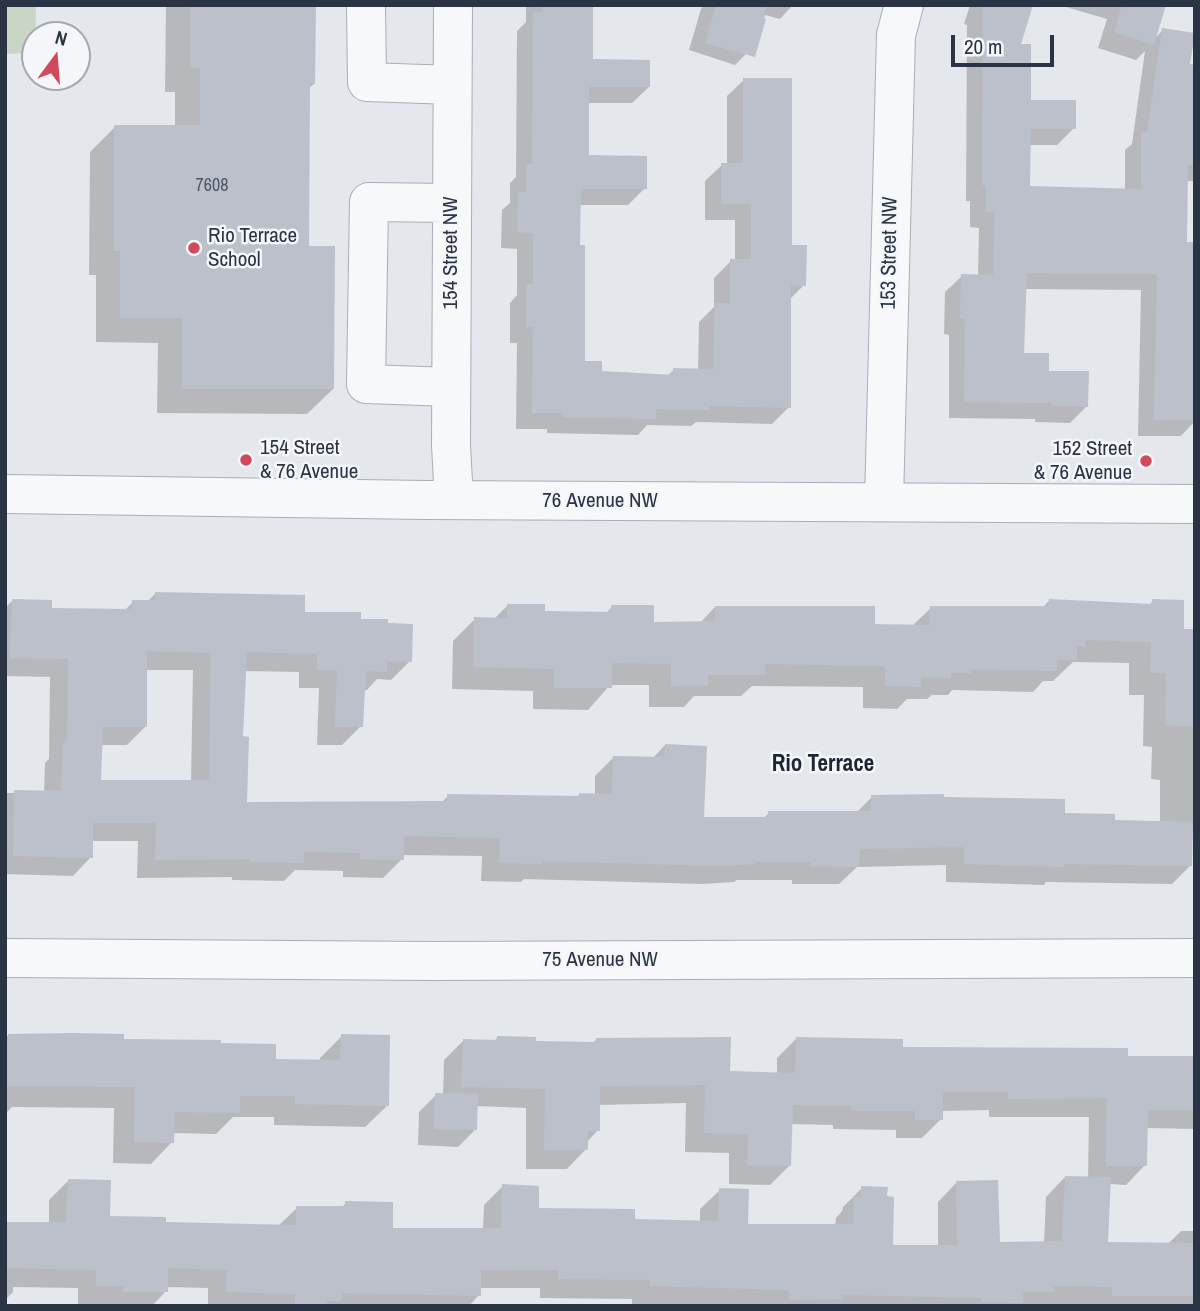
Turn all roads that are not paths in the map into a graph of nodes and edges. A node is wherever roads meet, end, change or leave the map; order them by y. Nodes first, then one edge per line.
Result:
1 (366, 5) edge
2 (453, 5) edge
3 (904, 5) edge
4 (452, 85) junction
5 (452, 203) junction
6 (451, 387) junction
7 (5, 494) edge
8 (454, 500) junction
9 (884, 502) junction
10 (1195, 504) edge
11 (5, 958) edge
12 (1195, 958) edge

1 - 4 street
2 - 4 street, 154 Street NW
3 - 9 street, 153 Street NW
4 - 5 street, 154 Street NW
5 - 6 street, 154 Street NW
5 - 6 street
6 - 8 street, 154 Street NW
7 - 8 street, 76 Avenue NW
8 - 9 street, 76 Avenue NW
9 - 10 street, 76 Avenue NW
11 - 12 street, 75 Avenue NW

